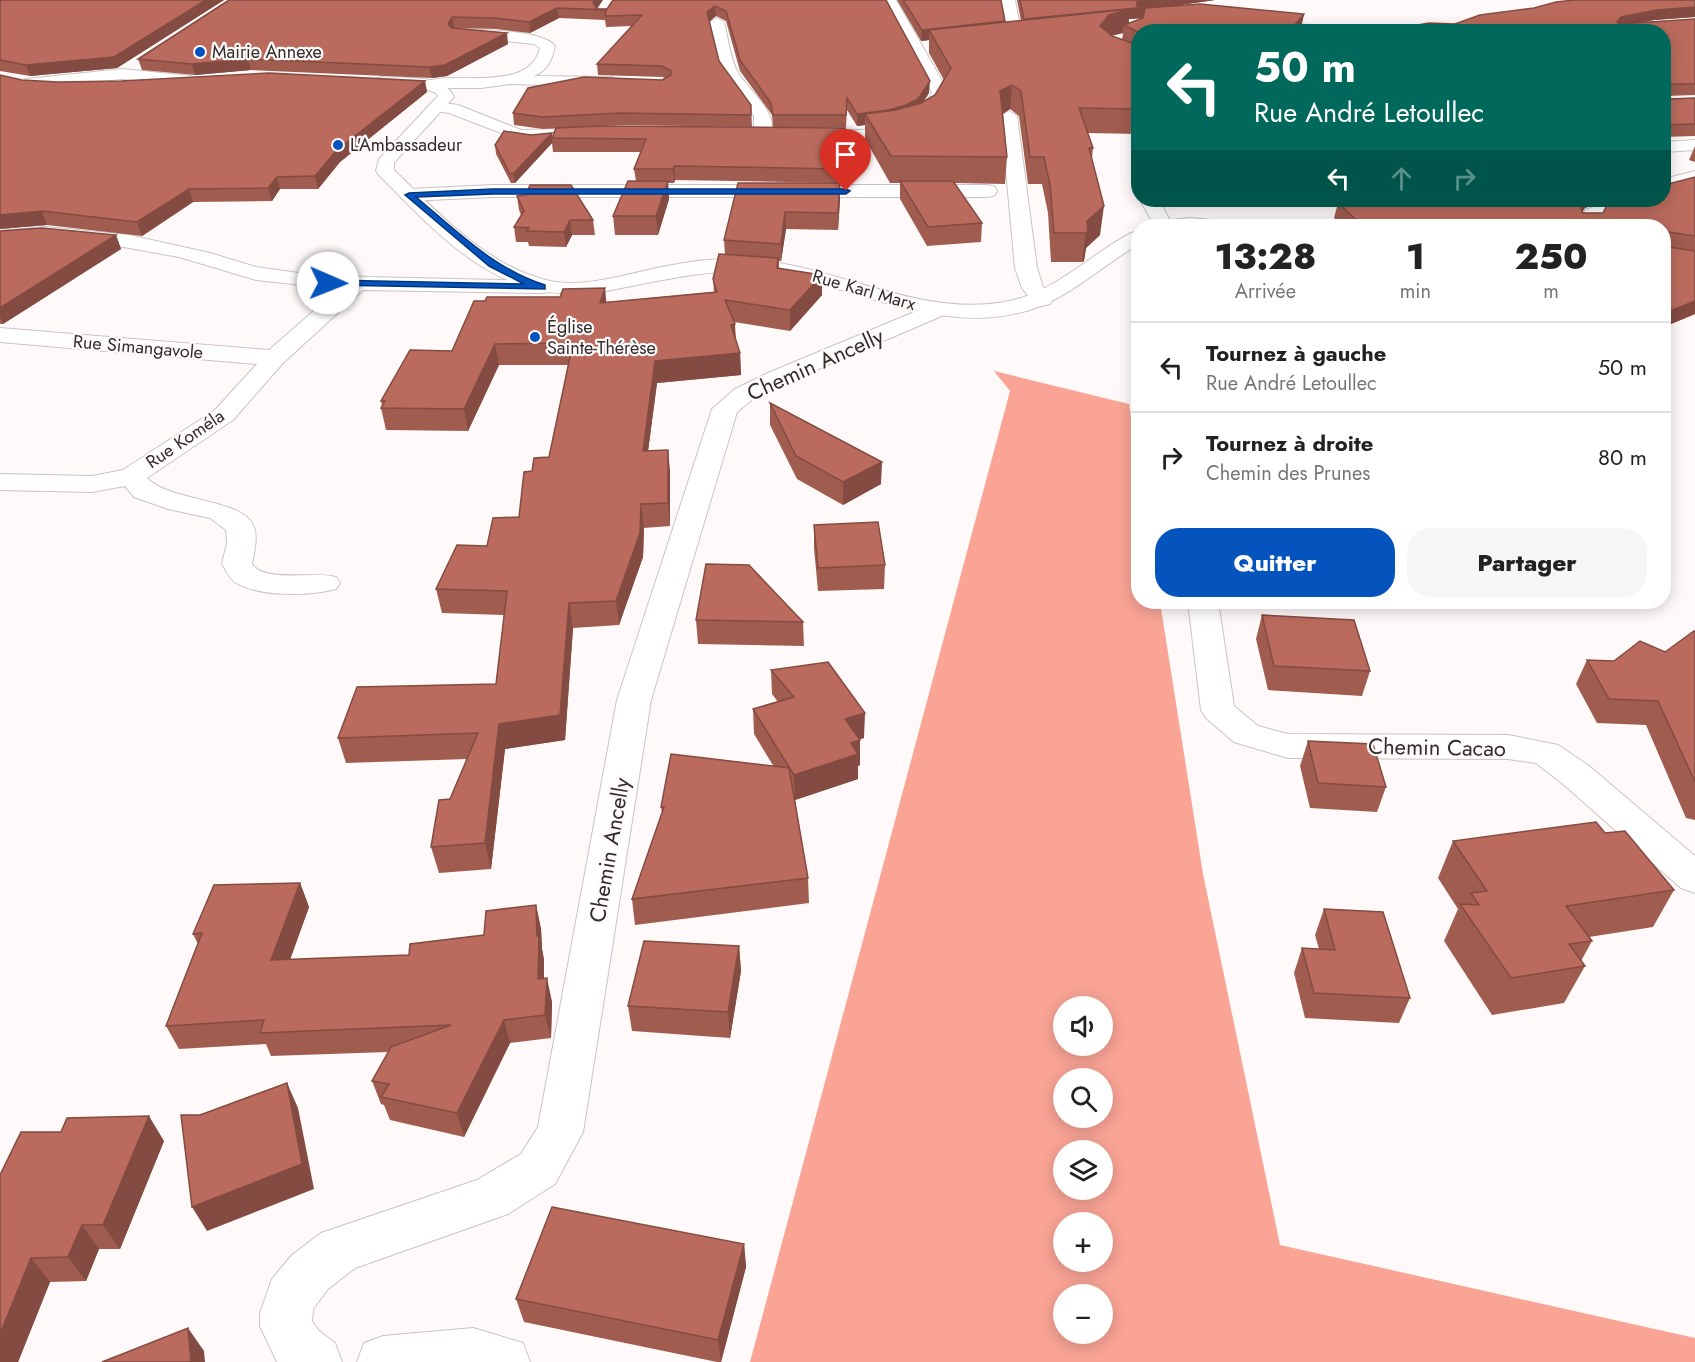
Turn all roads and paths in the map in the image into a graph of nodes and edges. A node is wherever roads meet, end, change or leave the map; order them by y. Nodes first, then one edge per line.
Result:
1 (1008, 0) edge
2 (886, 1) edge
3 (1244, 21) edge
4 (717, 22) edge
5 (1267, 24) edge
6 (459, 33) edge
7 (1015, 37) edge
8 (212, 78) edge
9 (510, 80) junction
10 (366, 81) edge
11 (121, 82) junction
12 (631, 83) edge
13 (431, 85) junction
14 (74, 86) junction
15 (438, 107) junction
16 (1009, 116) edge
17 (615, 132) edge
18 (741, 134) edge
19 (774, 134) junction
20 (1695, 145) edge
21 (1671, 147) edge
22 (1695, 176) edge
23 (1671, 182) edge
24 (988, 191) dead end
25 (409, 195) junction
26 (1609, 207) edge
27 (1589, 219) edge
28 (0, 237) edge
29 (1131, 240) edge
30 (358, 283) junction
31 (542, 287) junction
32 (1042, 299) junction
33 (936, 310) junction
34 (0, 335) edge
35 (275, 358) junction
36 (130, 477) junction
37 (0, 482) edge
38 (325, 583) dead end
39 (1204, 609) edge
40 (1695, 878) edge
41 (316, 1362) edge
42 (383, 1362) edge
43 (504, 1362) edge

1 - 7 street
2 - 19 street
3 - 5 street
4 - 19 street
6 - 9 street
8 - 11 street
9 - 12 street
9 - 13 street
10 - 13 street
11 - 14 street
11 - 14 street
13 - 15 street
14 - 14 street
15 - 17 street
15 - 25 street
16 - 32 street
18 - 19 street
20 - 21 street
22 - 23 street
24 - 25 street
25 - 31 street
26 - 27 street
28 - 30 street, Rue Karl Marx
29 - 32 street, Rue Karl Marx
30 - 31 street, Rue Karl Marx
30 - 35 street, Rue Koméla
31 - 33 street, Rue Karl Marx
32 - 33 street, Rue Karl Marx
33 - 41 street, Chemin Ancelly
34 - 35 street, Rue Simangavole
35 - 36 street, Rue Koméla
36 - 37 street, Rue Koméla
36 - 38 street
39 - 40 street, Chemin Cacao
42 - 43 street

